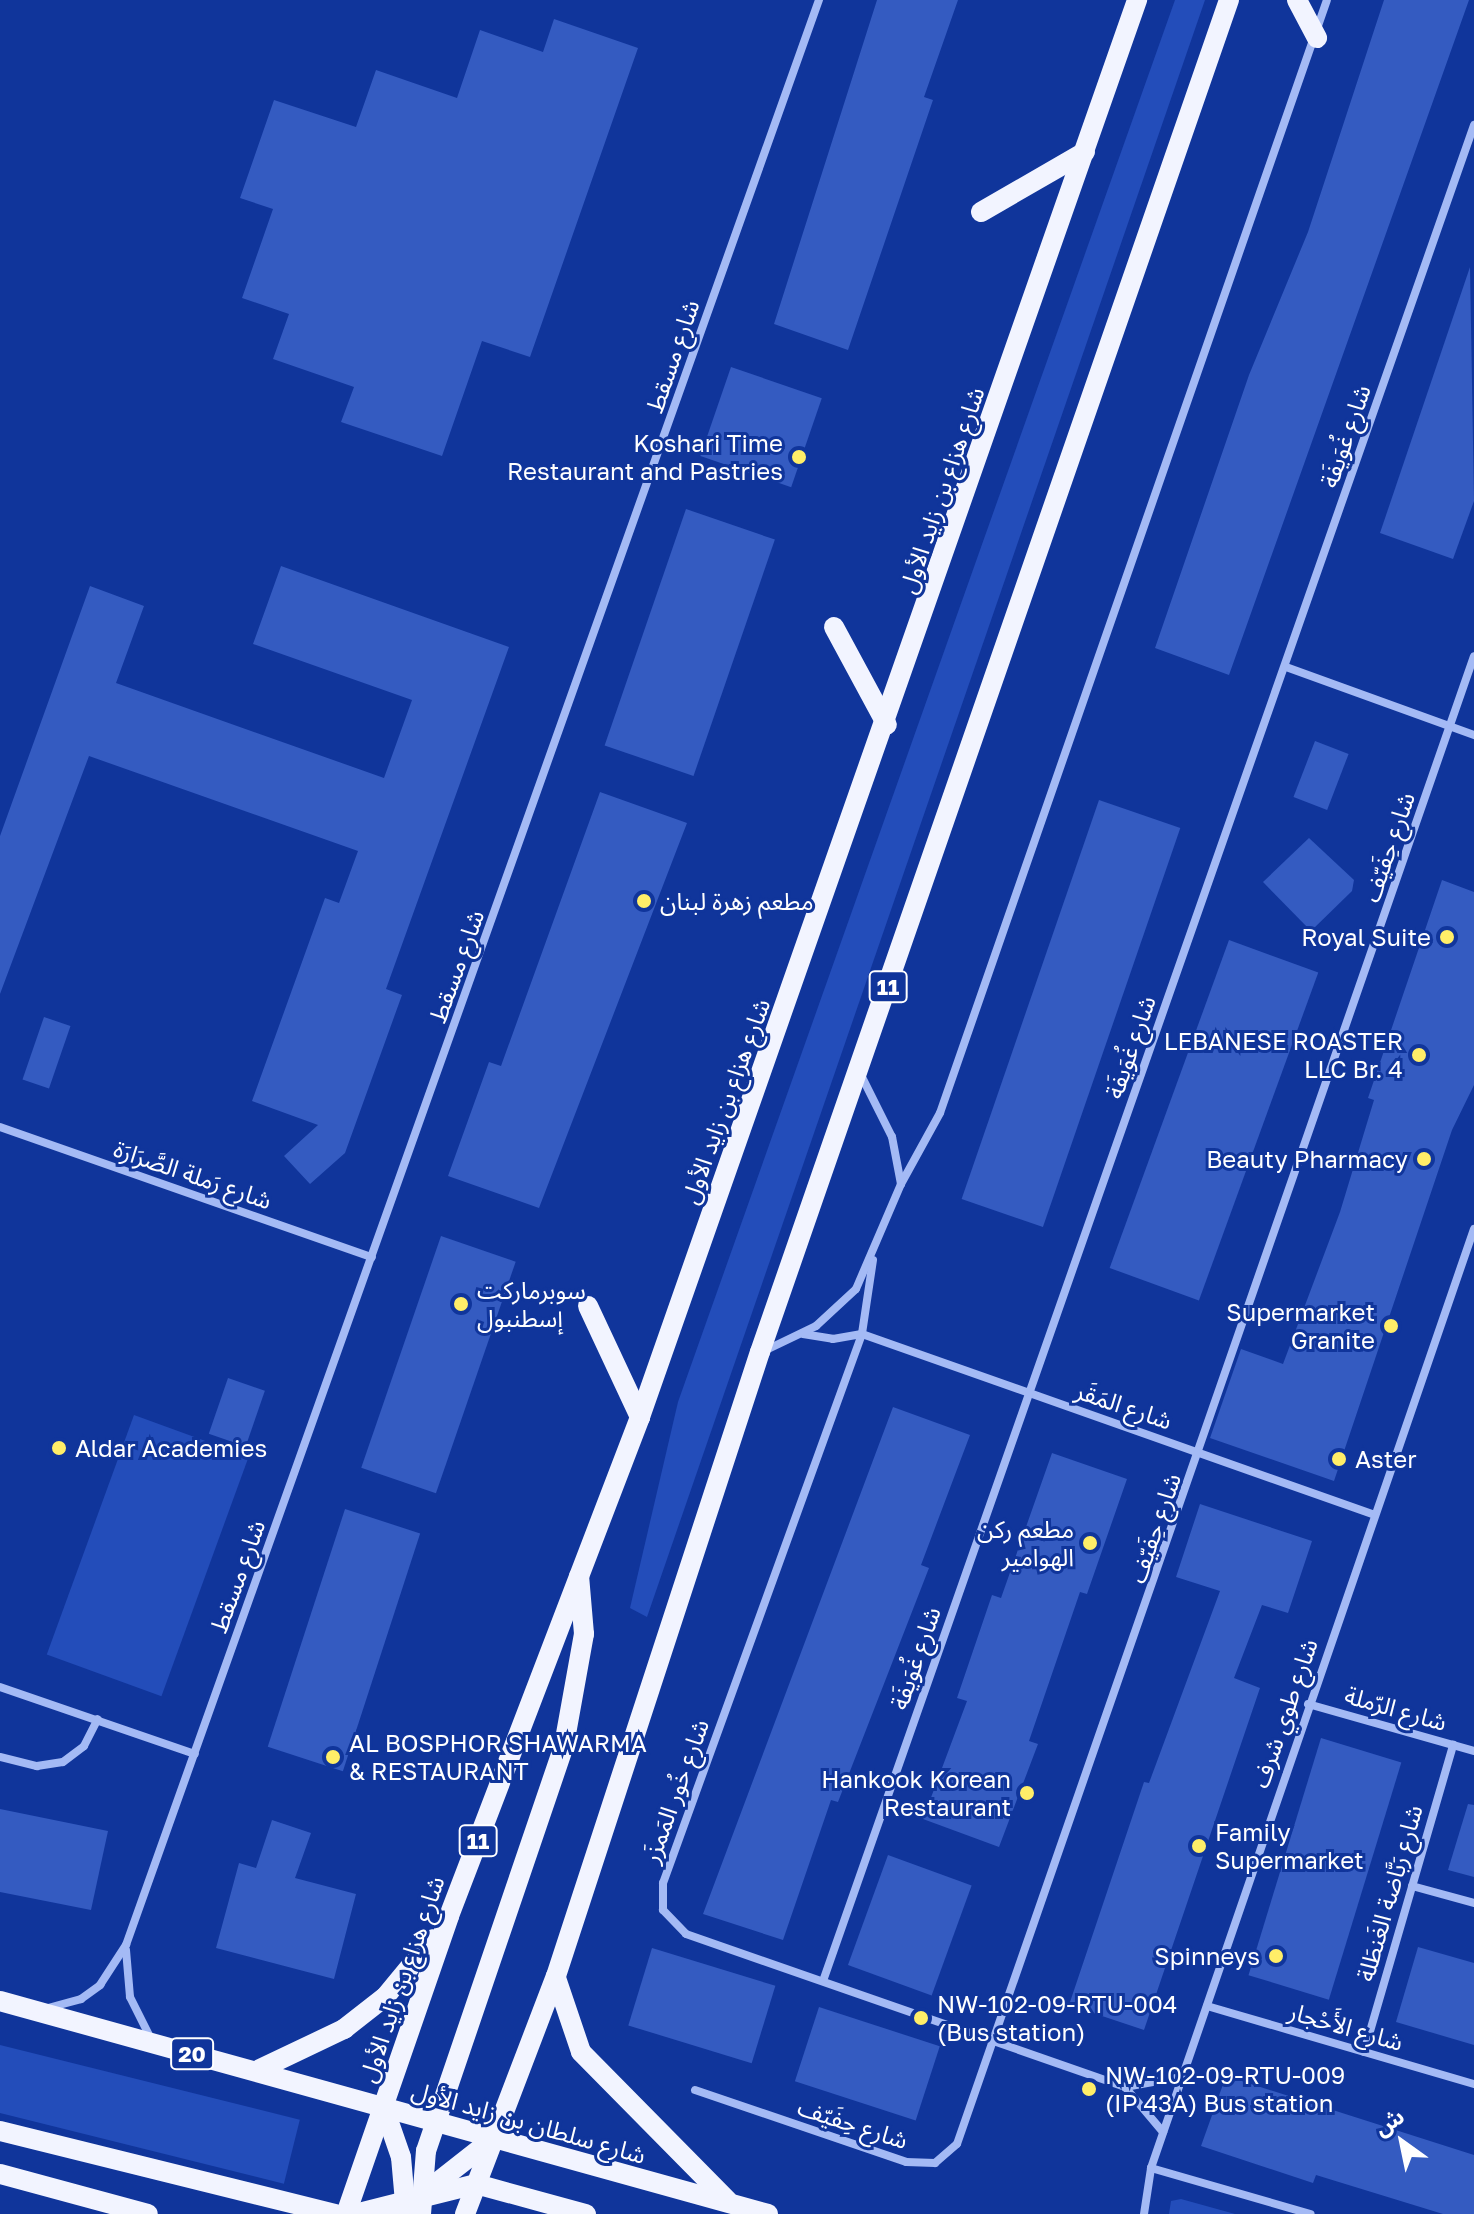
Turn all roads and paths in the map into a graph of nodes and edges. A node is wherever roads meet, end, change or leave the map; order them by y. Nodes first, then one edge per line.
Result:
1 (819, 0) edge
2 (1137, 0) edge
3 (1229, 0) edge
4 (1297, 0) edge
5 (1327, 0) edge
6 (1317, 38) junction
7 (1474, 125) edge
8 (1085, 152) junction
9 (981, 212) dead end
10 (834, 627) dead end
11 (1474, 656) edge
12 (1286, 667) junction
13 (887, 725) junction
14 (1450, 726) junction
15 (1474, 735) edge
16 (859, 1070) junction
17 (0, 1127) edge
18 (901, 1184) junction
19 (1474, 1229) edge
20 (372, 1257) junction
21 (873, 1260) junction
22 (588, 1306) dead end
23 (803, 1334) junction
24 (862, 1334) junction
25 (760, 1352) junction
26 (1029, 1393) junction
27 (640, 1417) junction
28 (1201, 1453) junction
29 (1372, 1514) junction
30 (579, 1576) junction
31 (0, 1687) edge
32 (1308, 1704) junction
33 (98, 1719) junction
34 (1453, 1745) junction
35 (1474, 1751) edge
36 (195, 1754) junction
37 (0, 1757) edge
38 (1412, 1886) junction
39 (1474, 1903) edge
40 (449, 1916) junction
41 (126, 1945) junction
42 (556, 1976) junction
43 (823, 1981) junction
44 (0, 2001) edge
45 (1207, 2006) junction
46 (34, 2009) junction
47 (994, 2042) junction
48 (153, 2043) junction
49 (1364, 2052) junction
50 (256, 2071) junction
51 (1182, 2077) junction
52 (1474, 2084) edge
53 (1125, 2087) junction
54 (695, 2090) dead end
55 (384, 2108) junction
56 (436, 2123) junction
57 (0, 2131) edge
58 (1163, 2132) junction
59 (493, 2138) junction
60 (1151, 2168) junction
61 (0, 2174) edge
62 (476, 2184) junction
63 (413, 2204) edge
64 (731, 2204) junction
65 (148, 2214) edge
66 (336, 2214) edge
67 (346, 2214) edge
68 (355, 2214) edge
69 (386, 2214) edge
70 (465, 2214) edge
71 (586, 2214) edge
72 (768, 2214) edge
73 (1144, 2214) edge
74 (1310, 2214) edge

1 - 20 street, شارع مسقط
2 - 8 main road, شارع هزاع بن زايد الأول / 11
3 - 16 main road, 11
4 - 6 main road
5 - 6 street
6 - 18 street
7 - 12 street, شارع غُوَيفَة
8 - 9 main road
8 - 13 main road, شارع هزاع بن زايد الأول / 11
10 - 13 main road
11 - 14 street, شارع حِفَيّف
12 - 14 street
12 - 26 street, شارع غُوَيفَة
13 - 27 main road, شارع هزاع بن زايد الأول / 11
14 - 15 street
14 - 28 street, شارع حِفَيّف
16 - 18 street
16 - 25 main road, 11
17 - 20 street, شارع رَملة الصَّرَارَة
18 - 21 street
19 - 29 street, شارع طوي شرف
20 - 36 street, شارع مسقط
21 - 23 street
21 - 24 street, شارع خُور المَمزَر
22 - 27 main road
23 - 24 street
23 - 25 street
24 - 26 street, شارع المَقَر
24 - 43 street, شارع خُور المَمزَر
25 - 42 main road, 11
26 - 28 street, شارع المَقَر
26 - 43 street, شارع غُوَيفَة
27 - 30 main road, شارع هزاع بن زايد الأول / 11
28 - 29 street, شارع المَقَر
28 - 47 street, شارع حِفَيّف
29 - 32 street, شارع طوي شرف
30 - 40 main road, شارع هزاع بن زايد الأول / 11
30 - 56 main road
31 - 33 street
32 - 34 street, شارع الرّملة
32 - 45 street, شارع طوي شرف
33 - 36 street
33 - 37 street
34 - 35 street, شارع الرّملة
34 - 38 street, شارع رَبَّاضة الغَنطَلة
36 - 41 street, شارع مسقط
38 - 39 street
38 - 49 street, شارع رَبَّاضة الغَنطَلة
40 - 50 main road
40 - 55 main road, شارع هزاع بن زايد الأول / 11
41 - 46 street, شارع مسقط
41 - 48 street, شارع مسقط
42 - 59 main road, 11
42 - 64 main road
43 - 47 street, شارع خُور المَمزَر
44 - 46 main road, شارع سلطان بن زايد الأول / 20
45 - 49 street, شارع الأَحْجار
45 - 51 street, شارع طوي شرف
46 - 48 main road, شارع سلطان بن زايد الأول / 20
47 - 53 street, شارع خُور المَمزَر
47 - 54 street, شارع حِفَيّف
48 - 50 main road, شارع سلطان بن زايد الأول / 20
49 - 52 street, شارع الأَحْجار
50 - 55 main road, شارع سلطان بن زايد الأول / 20
51 - 53 street, شارع خُور المَمزَر
51 - 58 street, شارع طوي شرف
53 - 58 street
55 - 56 main road, شارع سلطان بن زايد الأول / 20
55 - 63 main road
55 - 67 main road, شارع هزاع بن زايد الأول / 11
56 - 59 main road, شارع سلطان بن زايد الأول / 20
56 - 63 main road
57 - 66 main road
58 - 60 street, شارع طوي شرف
59 - 62 main road, 11
59 - 63 main road
59 - 64 main road, شارع سلطان بن زايد الأول / 20
60 - 73 street, شارع طوي شرف
60 - 74 street
61 - 65 main road
62 - 63 main road
62 - 70 main road, 11
62 - 71 main road
63 - 68 main road
63 - 69 main road
64 - 72 main road, شارع سلطان بن زايد الأول / 20

